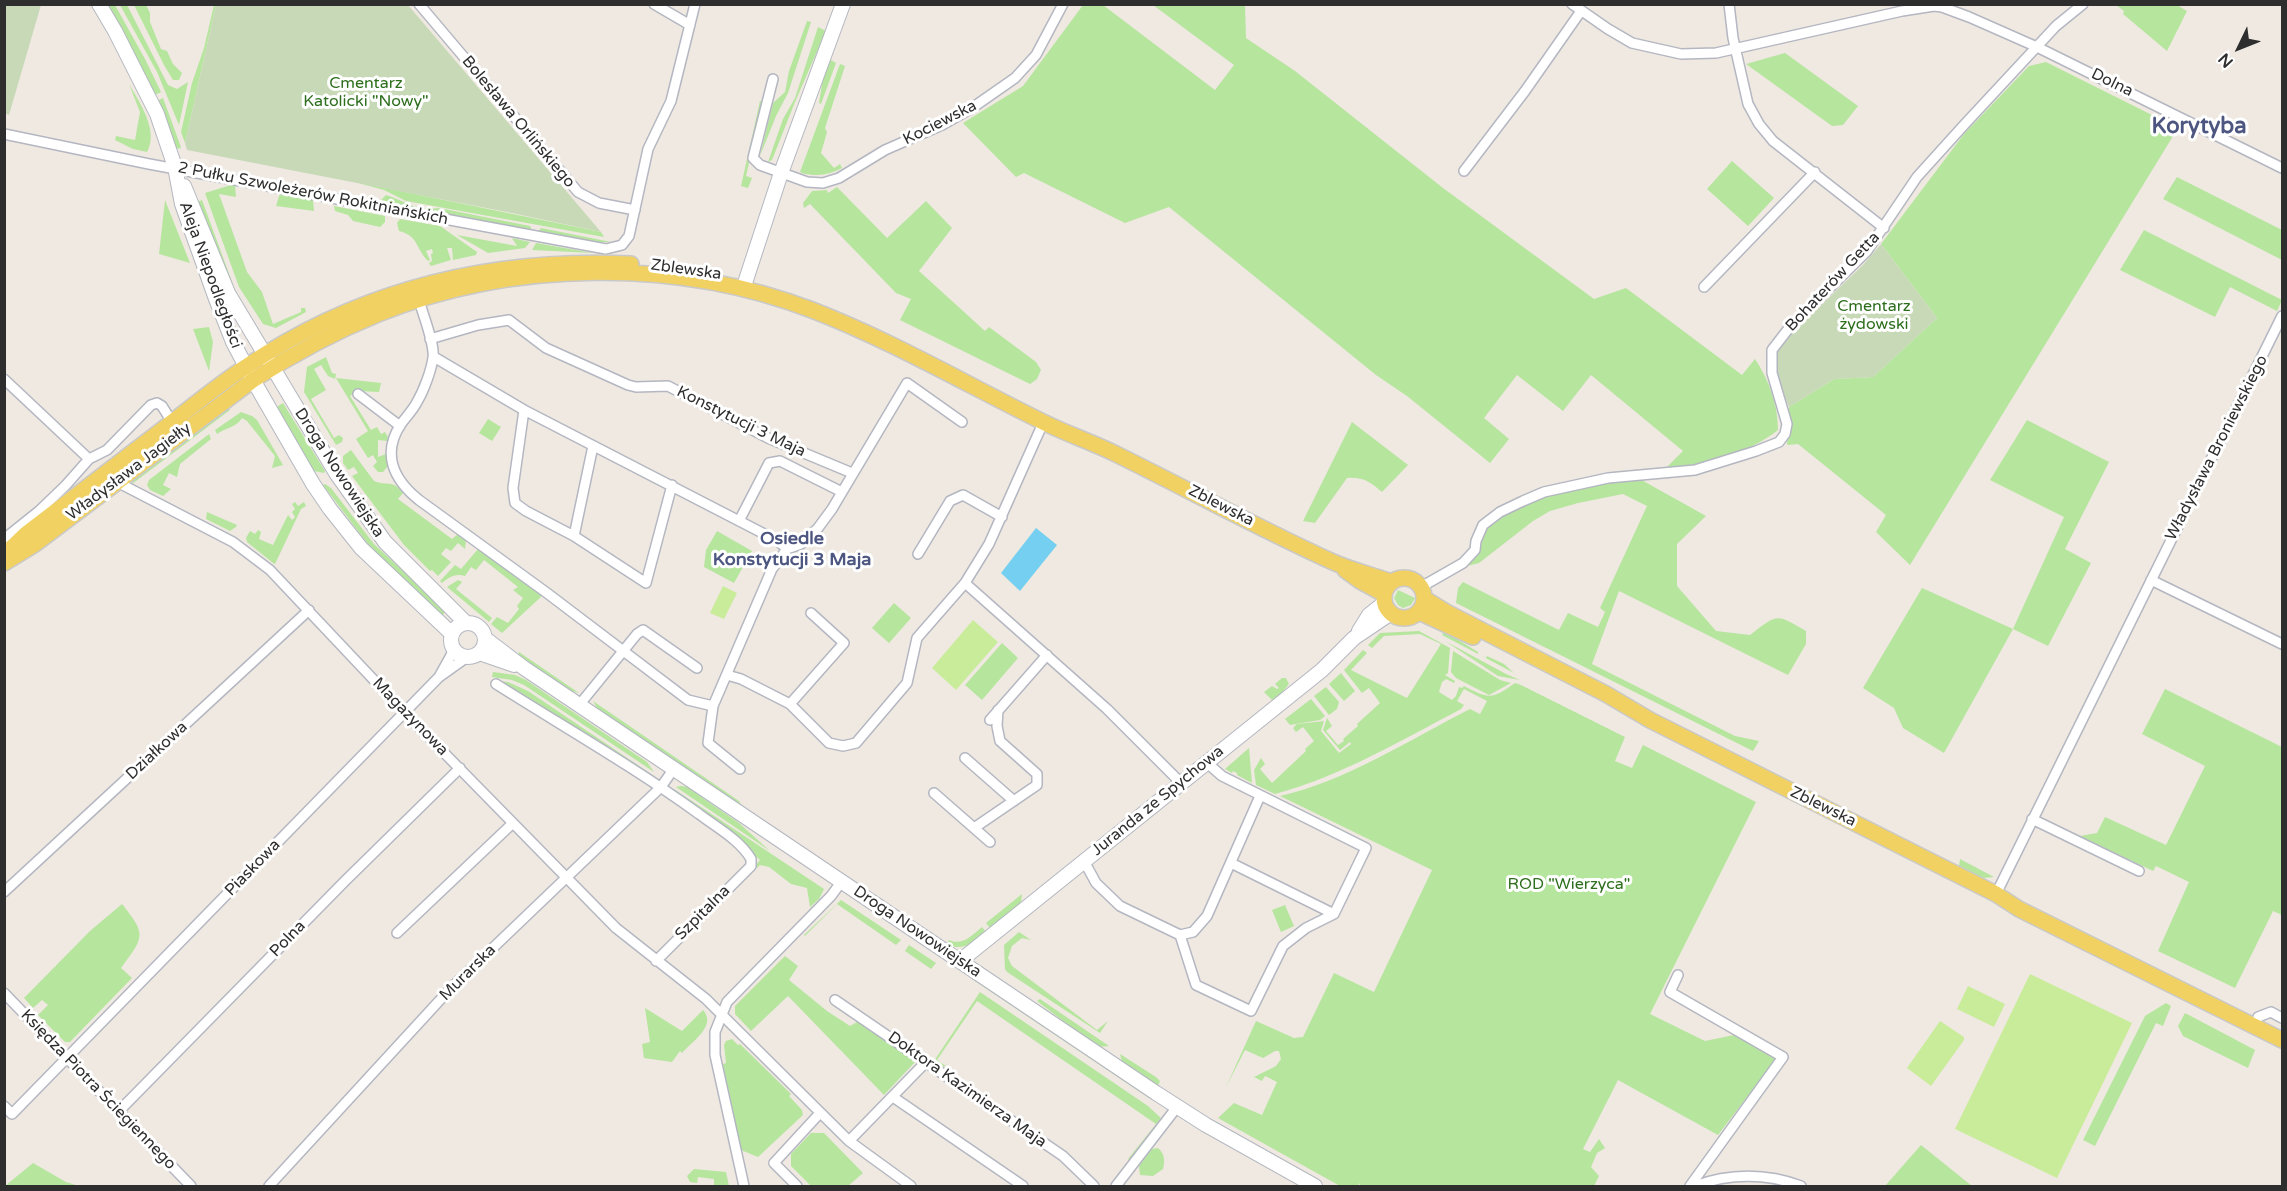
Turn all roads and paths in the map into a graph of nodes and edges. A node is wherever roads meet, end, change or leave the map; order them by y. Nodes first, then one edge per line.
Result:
1 (99, 4) edge
2 (419, 4) edge
3 (654, 4) edge
4 (695, 4) edge
5 (843, 4) edge
6 (1063, 4) edge
7 (1729, 4) edge
8 (2083, 4) edge
9 (1576, 8) edge
10 (690, 24) junction
11 (2037, 47) junction
12 (1736, 49) junction
13 (772, 79) dead end
14 (4, 134) edge
15 (175, 167) junction
16 (2283, 168) edge
17 (1464, 171) dead end
18 (1815, 172) junction
19 (780, 174) junction
20 (635, 210) junction
21 (1884, 228) junction
22 (744, 285) junction
23 (1704, 287) dead end
24 (419, 300) junction
25 (2283, 316) edge
26 (430, 339) junction
27 (434, 357) junction
28 (269, 361) junction
29 (250, 373) junction
30 (4, 379) edge
31 (358, 394) dead end
32 (524, 410) junction
33 (172, 422) junction
34 (962, 423) dead end
35 (1043, 423) junction
36 (400, 426) junction
37 (593, 446) junction
38 (1107, 450) junction
39 (89, 459) junction
40 (852, 473) junction
41 (117, 482) junction
42 (672, 485) junction
43 (842, 492) junction
44 (1002, 517) junction
45 (739, 521) junction
46 (574, 536) junction
47 (4, 539) edge
48 (787, 549) junction
49 (918, 554) dead end
50 (4, 555) edge
51 (4, 563) edge
52 (2151, 580) junction
53 (965, 583) junction
54 (1387, 598) junction
55 (1422, 599) junction
56 (309, 610) junction
57 (811, 613) dead end
58 (465, 622) junction
59 (452, 634) junction
60 (486, 639) junction
61 (2283, 644) edge
62 (454, 650) junction
63 (624, 651) junction
64 (473, 655) junction
65 (1047, 655) junction
66 (525, 668) junction
67 (697, 668) dead end
68 (727, 675) junction
69 (439, 677) junction
70 (496, 684) dead end
71 (580, 704) junction
72 (790, 704) junction
73 (713, 706) junction
74 (998, 710) junction
75 (405, 713) junction
76 (990, 720) dead end
77 (965, 758) dead end
78 (1206, 762) junction
79 (675, 767) junction
80 (460, 768) junction
81 (740, 769) dead end
82 (1181, 783) junction
83 (661, 787) junction
84 (934, 793) dead end
85 (1260, 796) junction
86 (1014, 801) junction
87 (2032, 819) junction
88 (513, 823) junction
89 (974, 828) junction
90 (990, 842) dead end
91 (1084, 861) junction
92 (1231, 863) junction
93 (2139, 871) dead end
94 (567, 877) junction
95 (842, 881) junction
96 (4, 892) edge
97 (1996, 894) junction
98 (1334, 914) junction
99 (397, 933) dead end
100 (1180, 935) junction
101 (656, 961) junction
102 (960, 962) junction
103 (1678, 975) dead end
104 (4, 993) edge
105 (835, 999) dead end
106 (721, 1015) junction
107 (2258, 1017) junction
108 (2283, 1018) edge
109 (2283, 1029) edge
110 (2283, 1040) edge
111 (67, 1058) junction
112 (926, 1062) junction
113 (893, 1097) junction
114 (4, 1106) edge
115 (1178, 1107) junction
116 (119, 1111) junction
117 (820, 1113) junction
118 (849, 1141) junction
119 (191, 1186) edge
120 (269, 1186) edge
121 (744, 1186) edge
122 (797, 1186) edge
123 (912, 1186) edge
124 (1023, 1186) edge
125 (1094, 1186) edge
126 (1116, 1186) edge
127 (1315, 1186) edge
128 (1690, 1186) edge
129 (1695, 1186) edge
130 (1801, 1186) edge

1 - 15 street, Aleja Niepodległości
2 - 20 street, Bolesława Orlińskiego
3 - 10 street
4 - 10 street
5 - 19 street
6 - 19 street, Kociewska
7 - 12 street
8 - 11 street, Bohaterów Getta
9 - 12 street, Dolna
9 - 17 street
10 - 20 street
11 - 12 street, Dolna
11 - 16 street, Dolna
11 - 21 street, Bohaterów Getta
12 - 18 street
13 - 19 street, Kociewska
14 - 15 street, 2 Pułku Szwoleżerów Rokitniańskich
15 - 20 street, 2 Pułku Szwoleżerów Rokitniańskich
15 - 28 street, Aleja Niepodległości
15 - 29 street, Aleja Niepodległości
18 - 21 street
18 - 23 street
19 - 22 street
21 - 55 street, Bohaterów Getta
22 - 24 main road, Zblewska
22 - 28 main road, Zblewska
22 - 35 main road, Zblewska
22 - 38 main road, Zblewska
24 - 26 street
24 - 28 main road, Zblewska
25 - 52 street, Władysława Broniewskiego
26 - 27 street
26 - 40 street, Konstytucji 3 Maja
27 - 32 street
27 - 36 street
28 - 29 main road, Zblewska
28 - 58 street, Droga Nowowiejska
29 - 33 main road, Władysława Jagiełły
29 - 41 main road, Władysława Jagiełły
29 - 59 street, Droga Nowowiejska
30 - 39 street
31 - 36 street
32 - 37 street
32 - 46 street
33 - 39 street
33 - 50 main road, Władysława Jagiełły
34 - 40 street
35 - 38 main road, Zblewska
35 - 44 street
36 - 63 street
37 - 42 street
37 - 46 street
38 - 54 main road, Zblewska
39 - 47 street
40 - 43 street
41 - 51 main road, Władysława Jagiełły
41 - 56 street, Magazynowa
42 - 45 street
42 - 46 street
43 - 45 street
43 - 48 street
44 - 49 street
44 - 53 street
45 - 48 street
48 - 68 street
52 - 61 street
52 - 87 street, Władysława Broniewskiego
53 - 65 street
53 - 72 street
54 - 55 main road
54 - 55 main road
54 - 78 street, Juranda ze Spychowa
55 - 97 main road, Zblewska
56 - 75 street, Magazynowa
56 - 96 street, Działkowa
57 - 72 street
58 - 59 street
58 - 60 street
59 - 62 street
60 - 64 street
60 - 66 street, Droga Nowowiejska
62 - 64 street
62 - 69 street, Piaskowa
63 - 67 street
63 - 71 street
63 - 73 street
64 - 66 street, Droga Nowowiejska
64 - 69 street, Piaskowa
65 - 74 street
65 - 82 street
66 - 71 street, Droga Nowowiejska
68 - 72 street
68 - 73 street
69 - 75 street, Piaskowa
70 - 83 street
71 - 79 street, Droga Nowowiejska
73 - 81 street
74 - 76 street
74 - 86 street
75 - 80 street, Magazynowa
75 - 111 street, Piaskowa
77 - 86 street
78 - 82 street, Juranda ze Spychowa
78 - 85 street
79 - 83 street, Murarska
79 - 95 street, Droga Nowowiejska
80 - 88 street, Magazynowa
80 - 116 street, Polna
82 - 91 street, Juranda ze Spychowa
83 - 94 street, Murarska
83 - 101 street, Szpitalna
84 - 89 street
85 - 92 street
85 - 98 street
86 - 89 street
87 - 93 street
87 - 97 street, Władysława Broniewskiego
88 - 94 street, Magazynowa
88 - 99 street
89 - 90 street
91 - 100 street
91 - 102 street, Juranda ze Spychowa
92 - 98 street
92 - 100 street
94 - 101 street, Magazynowa
94 - 120 street, Murarska
95 - 102 street, Droga Nowowiejska
95 - 106 street
97 - 107 main road, Zblewska
97 - 110 main road, Zblewska
98 - 100 street
101 - 106 street, Magazynowa
102 - 115 street, Droga Nowowiejska
103 - 128 street
104 - 111 street, Księdza Piotra Ściegiennego
105 - 112 street, Doktora Kazimierza Maja
106 - 117 street, Magazynowa
106 - 121 street
107 - 108 street
107 - 109 main road, Zblewska
111 - 114 street, Piaskowa
111 - 116 street, Księdza Piotra Ściegiennego
112 - 113 street
112 - 125 street, Doktora Kazimierza Maja
113 - 118 street
113 - 124 street
115 - 126 street
115 - 127 street, Droga Nowowiejska
116 - 119 street, Księdza Piotra Ściegiennego
117 - 118 street, Magazynowa
117 - 122 street
118 - 123 street, Magazynowa
129 - 130 street

